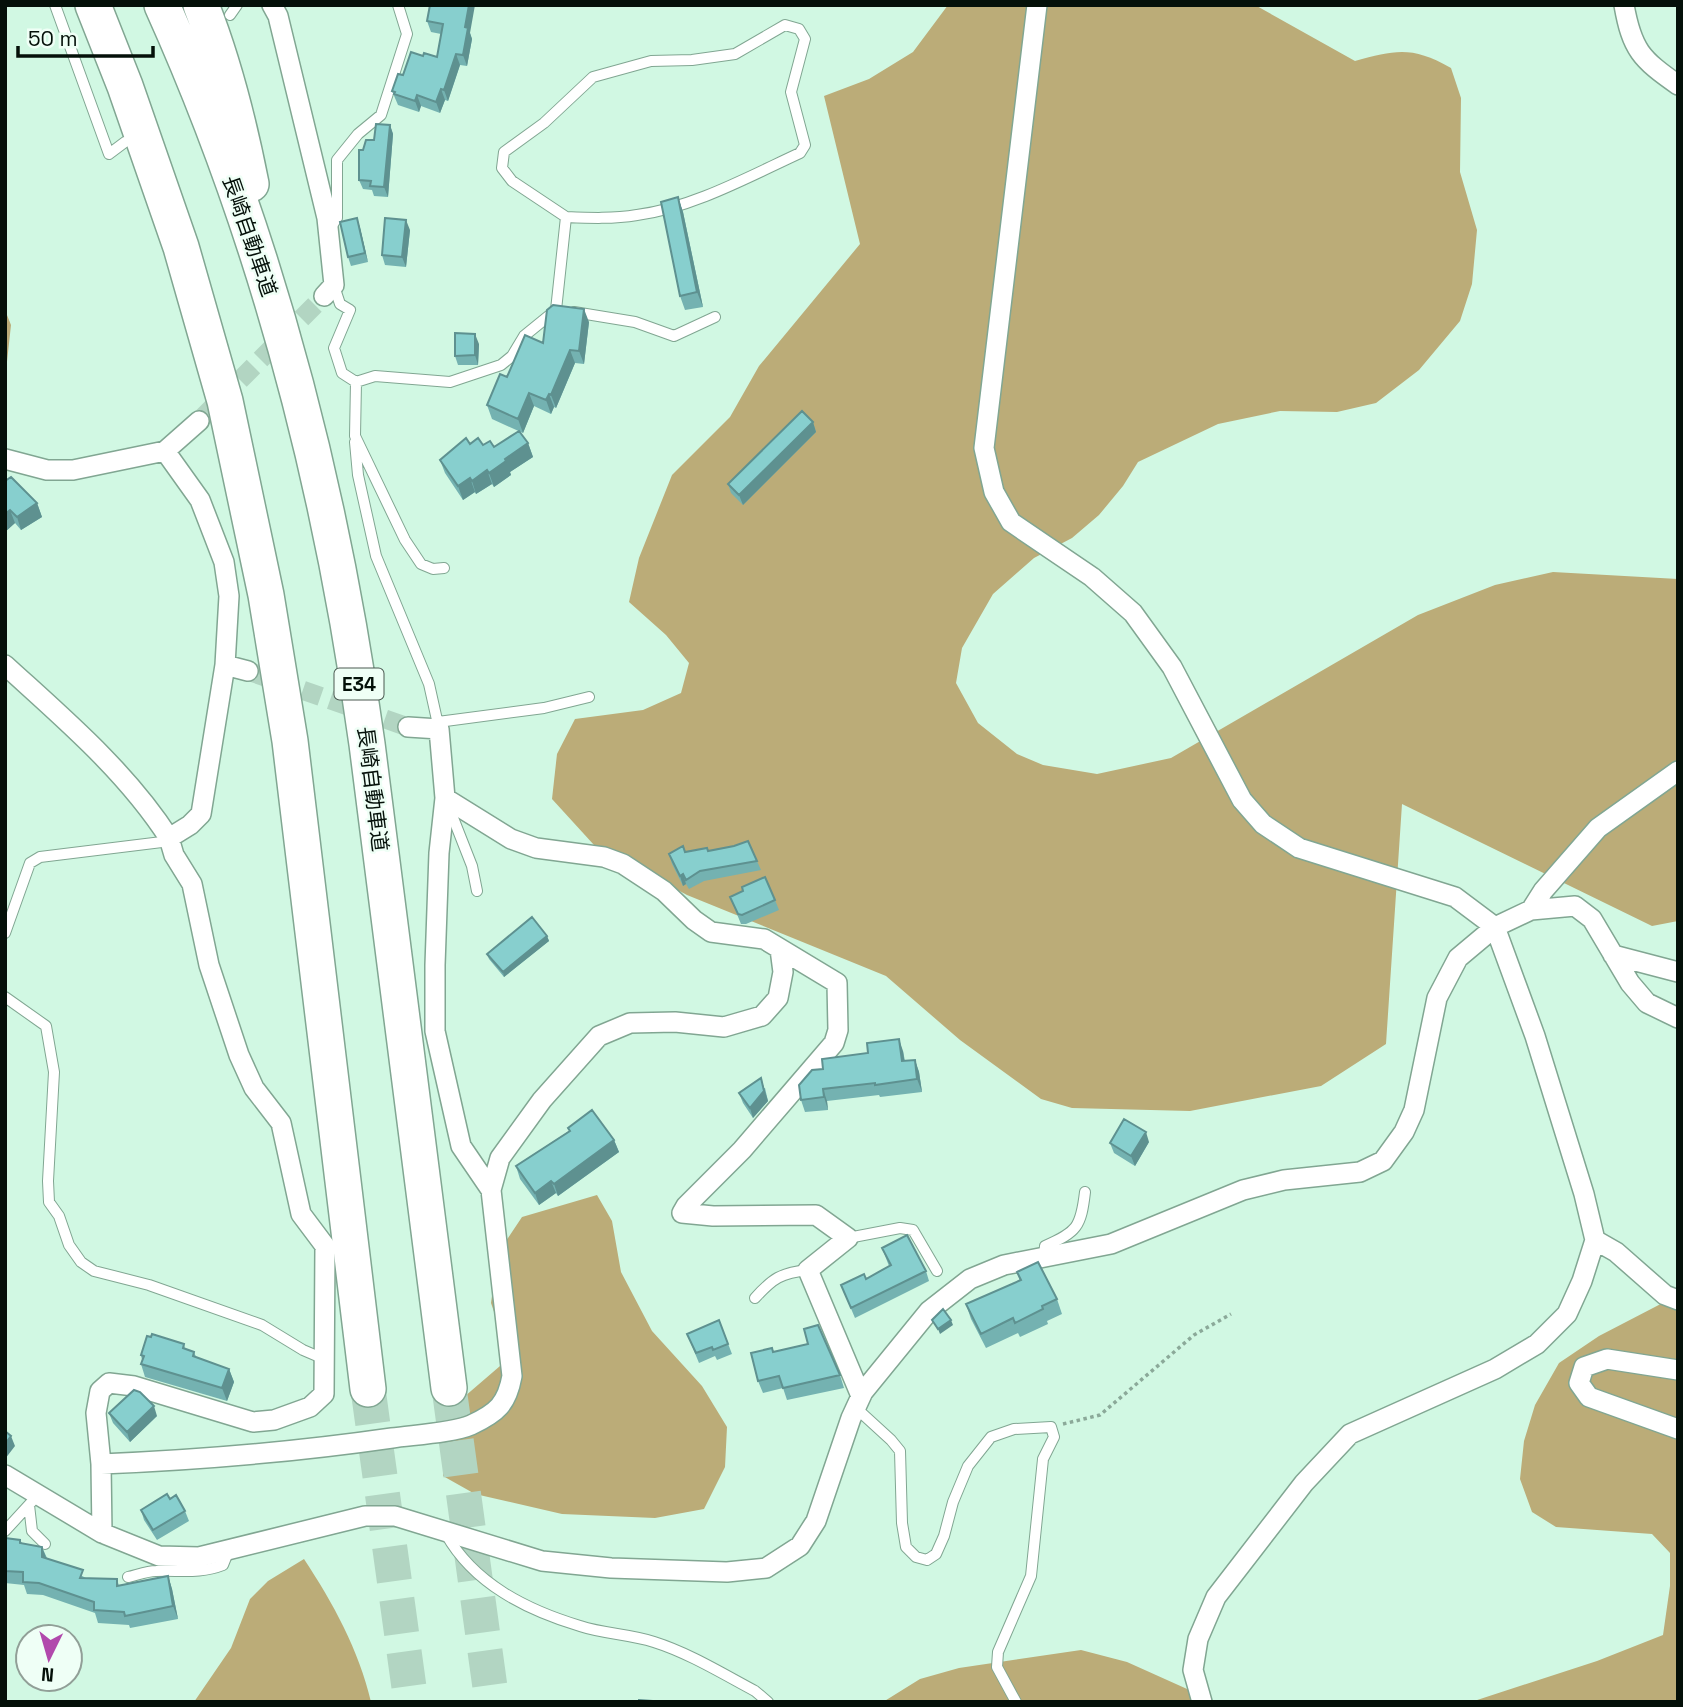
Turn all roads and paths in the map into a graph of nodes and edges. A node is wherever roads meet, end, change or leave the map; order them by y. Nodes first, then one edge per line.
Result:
1 (55, 5) edge
2 (93, 5) edge
3 (162, 5) edge
4 (237, 5) edge
5 (272, 5) edge
6 (398, 5) edge
7 (1037, 5) edge
8 (1624, 5) edge
9 (216, 10) edge
10 (1678, 85) edge
11 (125, 142) dead end
12 (566, 217) junction
13 (328, 230) junction
14 (329, 291) joint
15 (556, 310) junction
16 (715, 317) dead end
17 (282, 333) junction
18 (356, 382) junction
19 (199, 421) tunnel mouth
20 (355, 436) junction
21 (165, 451) junction
22 (5, 459) edge
23 (444, 568) dead end
24 (5, 665) edge
25 (225, 665) junction
26 (248, 671) tunnel mouth
27 (589, 697) dead end
28 (439, 725) junction
29 (408, 727) tunnel mouth
30 (1678, 771) edge
31 (445, 798) junction
32 (170, 839) junction
33 (477, 891) dead end
34 (1531, 910) junction
35 (1494, 927) junction
36 (5, 933) edge
37 (780, 949) junction
38 (1613, 956) junction
39 (1678, 972) edge
40 (5, 997) edge
41 (1678, 1018) edge
42 (491, 1190) junction
43 (1085, 1192) dead end
44 (848, 1238) junction
45 (1595, 1240) junction
46 (1044, 1257) junction
47 (808, 1270) junction
48 (937, 1271) dead end
49 (755, 1297) dead end
50 (1678, 1300) edge
51 (1231, 1314) dead end
52 (325, 1359) junction
53 (1678, 1370) edge
54 (449, 1388) tunnel mouth
55 (368, 1389) tunnel mouth
56 (859, 1402) junction
57 (1051, 1427) junction
58 (1678, 1429) edge
59 (101, 1464) junction
60 (5, 1475) edge
61 (33, 1501) junction
62 (5, 1531) edge
63 (444, 1531) junction
64 (102, 1533) junction
65 (45, 1544) dead end
66 (229, 1550) junction
67 (128, 1577) dead end
68 (768, 1702) edge
69 (1016, 1702) edge
70 (1202, 1702) edge

1 - 11 lane
2 - 55 highway
3 - 17 highway, 長崎自動車道 / E34
4 - 9 lane
5 - 13 street
6 - 13 lane
7 - 35 street
8 - 10 street
9 - 17 highway
12 - 12 lane
12 - 15 lane
13 - 14 street
14 - 18 lane
15 - 16 lane
15 - 18 lane
17 - 54 highway, 長崎自動車道 / E34
18 - 20 lane
19 - 21 street
20 - 23 lane
20 - 28 lane
21 - 22 street
21 - 25 street
24 - 32 street
25 - 26 street
25 - 32 street
27 - 28 lane
28 - 29 street
28 - 31 street
30 - 34 street
31 - 33 lane
31 - 37 street
31 - 42 street
32 - 36 lane
32 - 52 street
34 - 35 street
34 - 38 street
35 - 45 street
35 - 46 street
37 - 42 street
37 - 44 street
38 - 39 street
38 - 41 street
40 - 52 lane
42 - 59 street
43 - 46 lane
44 - 47 street
44 - 48 lane
45 - 50 street
45 - 70 street
46 - 56 street
47 - 49 lane
47 - 56 street
51 - 57 path
52 - 59 street
53 - 58 street
56 - 57 lane
56 - 63 street
57 - 69 lane
59 - 64 street
60 - 61 street
61 - 62 lane
61 - 64 street
61 - 65 lane
63 - 66 street
63 - 68 lane
64 - 66 street
66 - 67 lane

